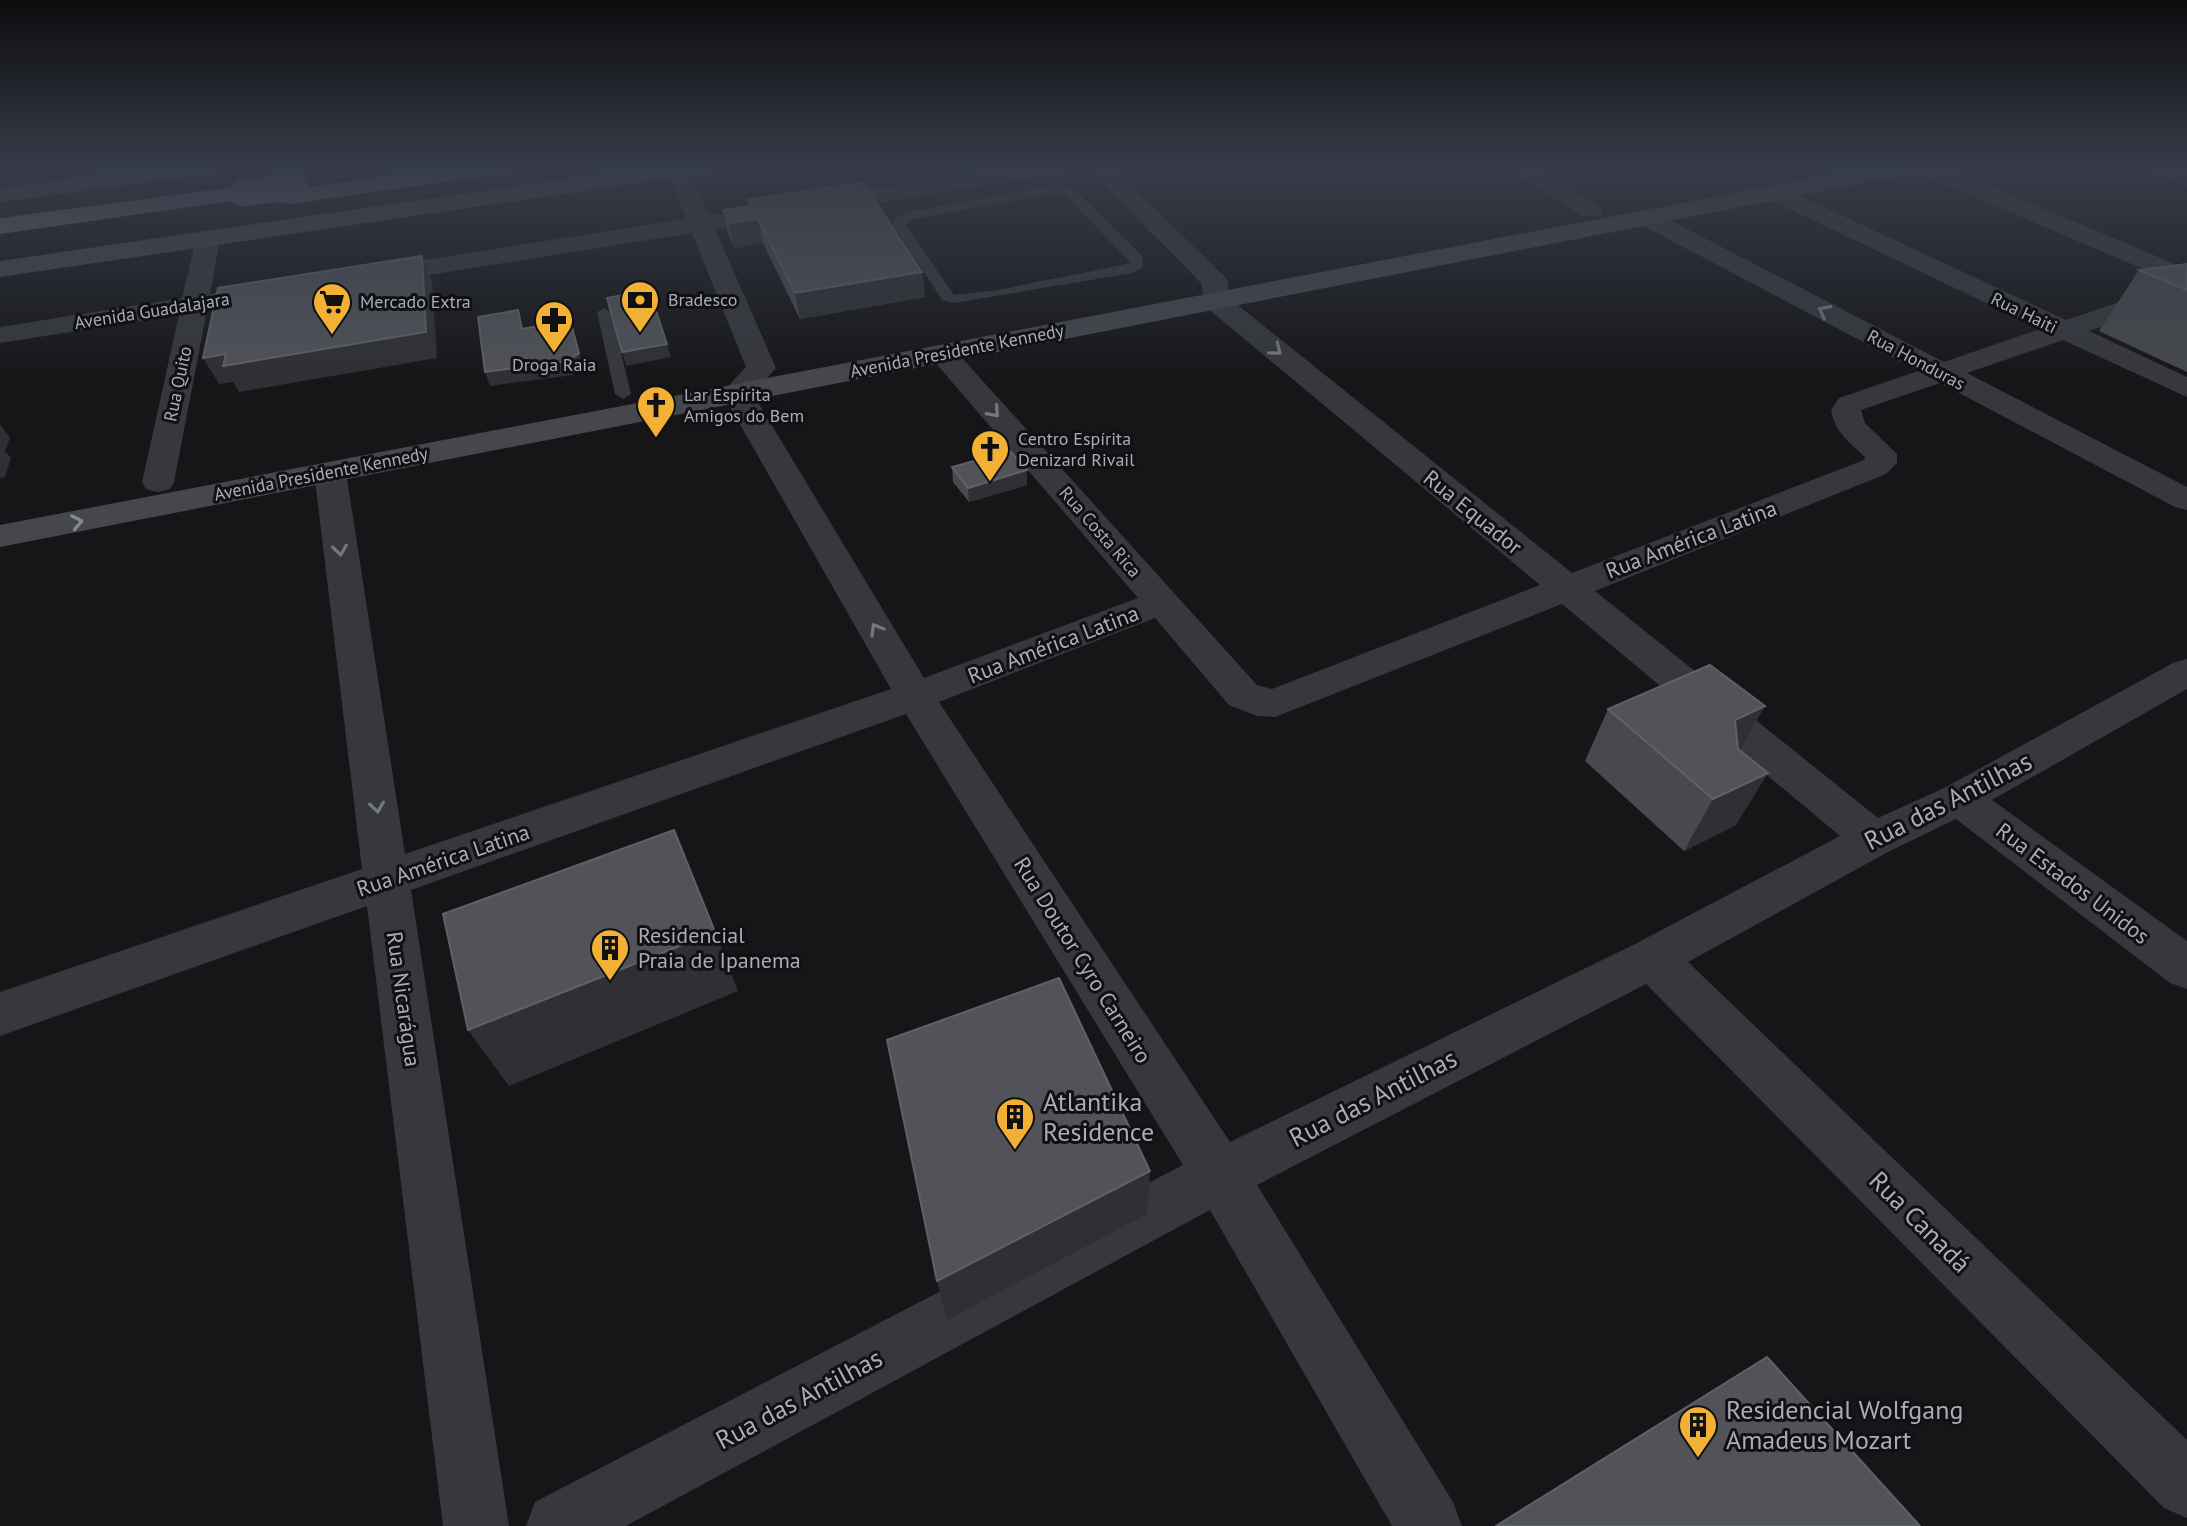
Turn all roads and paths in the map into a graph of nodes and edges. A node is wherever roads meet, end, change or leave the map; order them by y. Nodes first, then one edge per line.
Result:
1 (220, 237) edge
2 (617, 237) edge
3 (706, 237) edge
4 (908, 237) edge
5 (1115, 237) edge
6 (1164, 237) edge
7 (1470, 237) edge
8 (1535, 237) edge
9 (1683, 237) edge
10 (1867, 237) edge
11 (2090, 237) edge
12 (208, 239) junction
13 (0, 269) edge
14 (2187, 278) edge
15 (348, 280) edge
16 (302, 287) edge
17 (2187, 288) edge
18 (1216, 292) junction
19 (194, 304) junction
20 (604, 312) dead end
21 (2065, 333) junction
22 (0, 335) edge
23 (943, 354) junction
24 (761, 368) junction
25 (1943, 374) junction
26 (2187, 388) edge
27 (737, 393) junction
28 (623, 394) junction
29 (330, 472) junction
30 (158, 482) junction
31 (2187, 500) edge
32 (0, 512) edge
33 (0, 536) edge
34 (1566, 588) junction
35 (1162, 602) junction
36 (2187, 672) edge
37 (915, 696) junction
38 (1959, 799) junction
39 (1874, 839) junction
40 (387, 879) junction
41 (1652, 958) junction
42 (2187, 968) edge
43 (0, 1014) edge
44 (1220, 1175) junction
45 (2187, 1485) edge
46 (476, 1526) edge
47 (559, 1526) edge
48 (1429, 1526) edge

1 - 12 main road
2 - 15 street
3 - 24 street
4 - 5 lane
6 - 18 street, Rua Equador
7 - 18 main road, Avenida Presidente Kennedy
8 - 18 main road, Avenida Presidente Kennedy
25 -> 9 street, Rua Honduras
10 - 21 street, Rua Haiti
11 - 14 street
12 - 13 main road
12 - 19 street, Rua Quito
16 - 19 street, Avenida Guadalajara
17 - 21 street, Rua América Latina
18 - 23 main road, Avenida Presidente Kennedy
18 - 24 main road, Avenida Presidente Kennedy
18 -> 34 street, Rua Equador
19 - 22 street, Avenida Guadalajara
19 - 30 street, Rua Quito
20 - 28 lane
21 - 25 street, Rua América Latina
21 - 26 street, Rua Haiti
23 - 27 main road, Avenida Presidente Kennedy
23 -> 35 street, Rua Costa Rica
24 - 27 street
24 - 28 main road, Avenida Presidente Kennedy
25 - 31 street, Rua Honduras
25 - 34 street, Rua América Latina
27 - 29 main road, Avenida Presidente Kennedy
37 -> 27 street, Rua Doutor Cyro Carneiro
28 - 30 main road, Avenida Presidente Kennedy
33 -> 29 main road, Avenida Presidente Kennedy
29 -> 40 street, Rua Nicarágua
30 - 32 main road, Avenida Presidente Kennedy
34 - 35 street, Rua América Latina
34 - 39 street, Rua Equador
35 - 37 street, Rua América Latina
36 - 38 street, Rua das Antilhas
37 - 40 street, Rua América Latina
37 - 44 street, Rua Doutor Cyro Carneiro
38 - 39 street, Rua das Antilhas
38 - 42 street, Rua Estados Unidos
39 - 41 street, Rua das Antilhas
40 - 43 street, Rua América Latina
40 - 46 street, Rua Nicarágua
41 - 44 street, Rua das Antilhas
41 - 45 street, Rua Canadá
44 - 47 street, Rua das Antilhas
44 - 48 street, Rua Doutor Cyro Carneiro

